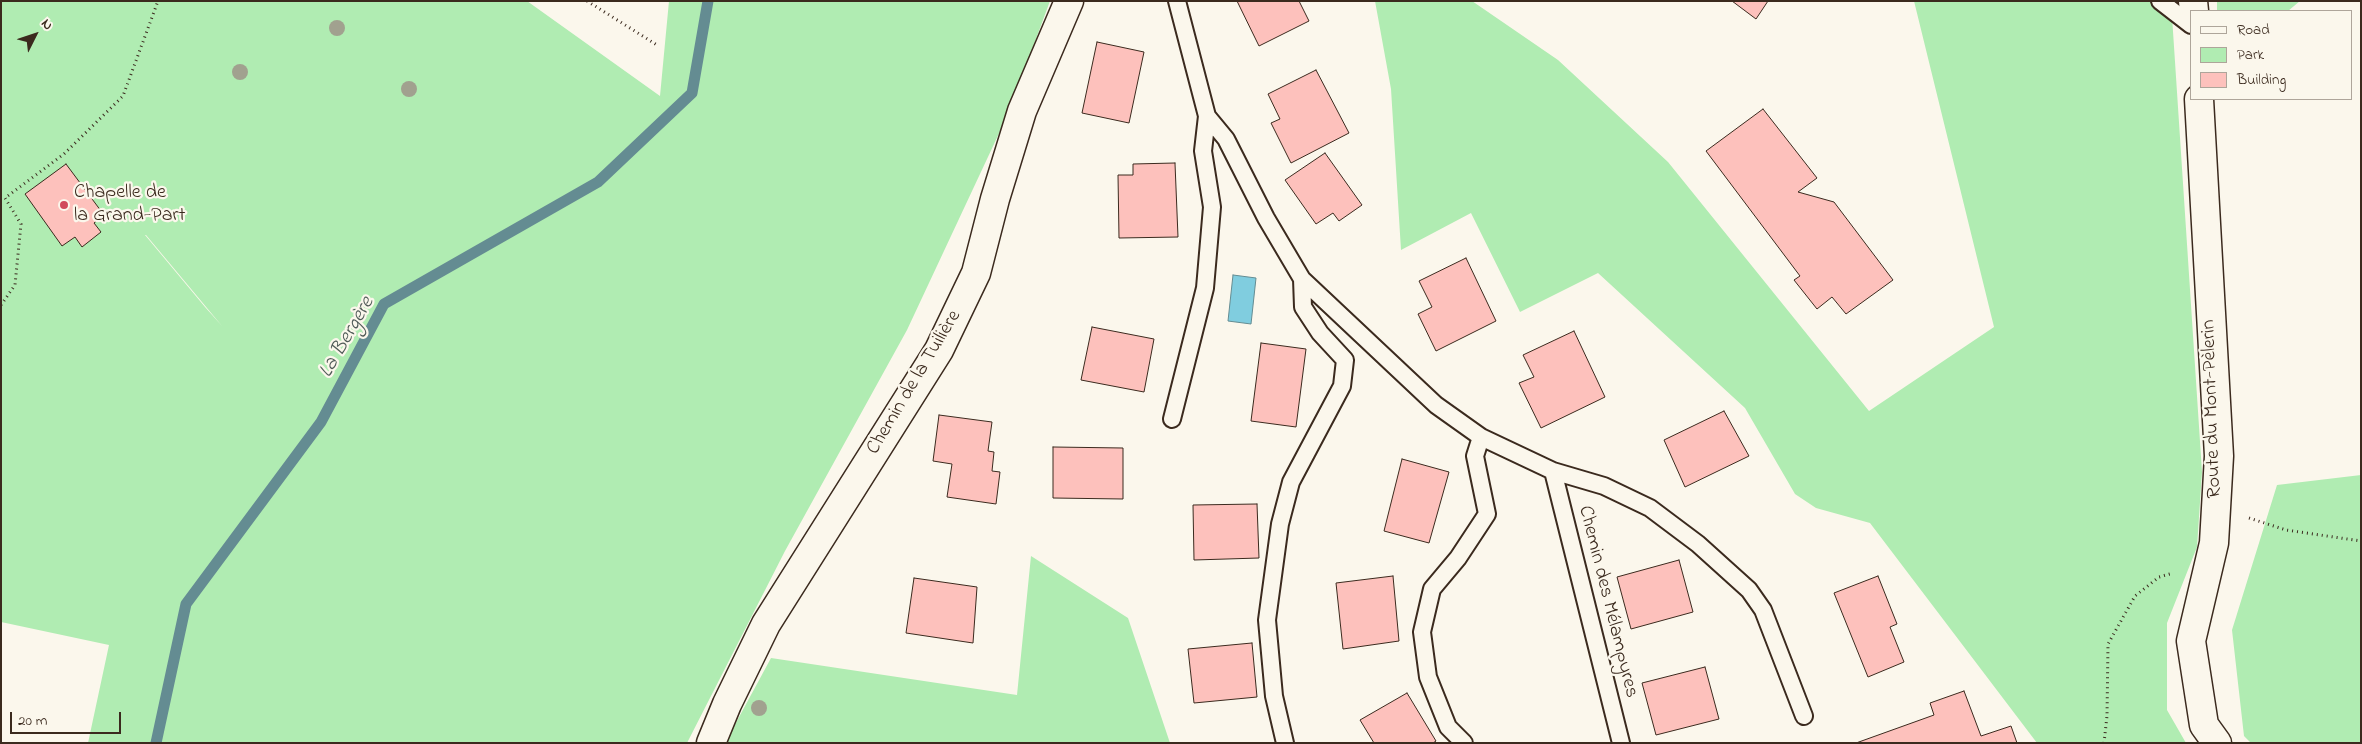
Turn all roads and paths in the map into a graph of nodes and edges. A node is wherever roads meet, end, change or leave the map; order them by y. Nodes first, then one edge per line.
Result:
1 (158, 1) edge
2 (588, 1) edge
3 (1069, 1) edge
4 (1177, 1) edge
5 (2160, 1) edge
6 (2190, 24) edge
7 (657, 45) dead end
8 (2199, 100) edge
9 (1207, 116) junction
10 (1302, 279) junction
11 (1, 305) edge
12 (1172, 419) dead end
13 (1481, 438) junction
14 (1553, 471) junction
15 (2216, 507) junction
16 (2361, 540) edge
17 (2210, 562) junction
18 (1804, 716) dead end
19 (711, 743) edge
20 (1286, 743) edge
21 (1464, 743) edge
22 (1621, 743) edge
23 (2104, 743) edge
24 (2217, 743) edge

1 - 11 path
2 - 7 path
3 - 19 street, Chemin de la Tuilière
4 - 9 lane, Chemin des Mélampyres
5 - 6 lane
8 - 15 street, Route du Mont-Pèlerin
9 - 10 lane, Chemin des Mélampyres
9 - 12 lane, Chemin des Mélampyres
10 - 13 lane, Chemin des Mélampyres
10 - 20 lane, Chemin des Mélampyres
13 - 14 lane, Chemin des Mélampyres
13 - 21 lane
14 - 18 lane, Chemin des Mélampyres
14 - 22 lane, Chemin des Mélampyres
15 - 16 path
15 - 17 street, Route du Mont-Pèlerin
17 - 23 path
17 - 24 street, Route du Mont-Pèlerin

